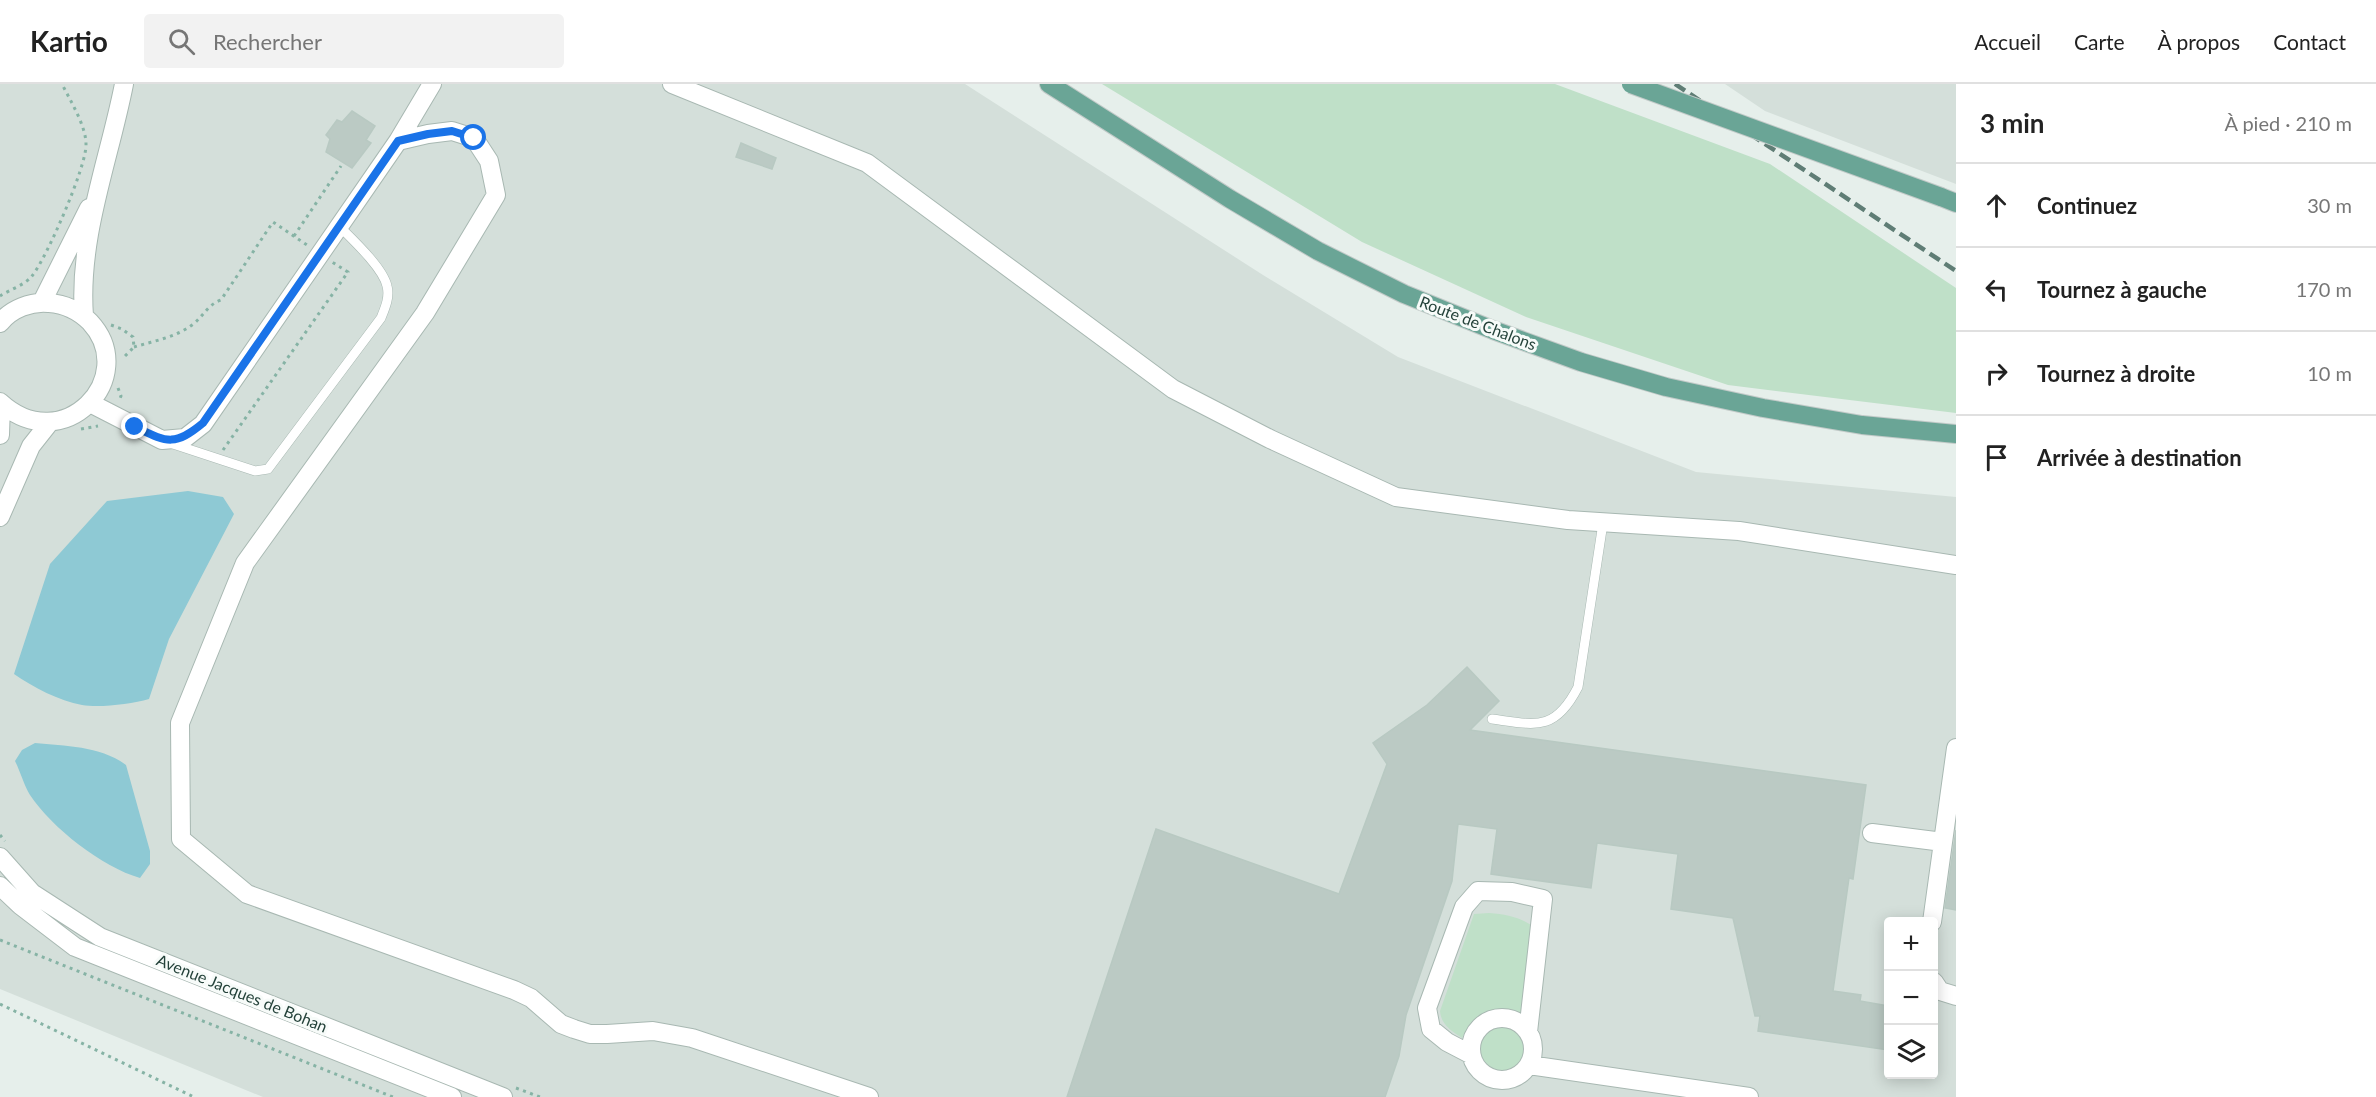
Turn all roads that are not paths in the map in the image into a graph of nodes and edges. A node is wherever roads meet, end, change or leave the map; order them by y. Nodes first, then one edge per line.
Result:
1 (124, 84) edge
2 (432, 84) edge
3 (672, 84) edge
4 (1049, 84) edge
5 (1631, 84) edge
6 (398, 141) junction
7 (98, 190) junction
8 (1948, 200) edge
9 (340, 227) junction
10 (42, 302) junction
11 (84, 316) junction
12 (1, 321) edge
13 (0, 403) edge
14 (90, 403) junction
15 (50, 422) junction
16 (1956, 434) edge
17 (0, 435) edge
18 (162, 440) junction
19 (0, 517) edge
20 (1603, 523) junction
21 (1956, 565) edge
22 (1492, 719) dead end
23 (1956, 748) edge
24 (1872, 833) dead end
25 (1943, 843) junction
26 (3, 851) edge
27 (0, 886) edge
28 (1933, 917) edge
29 (1938, 989) edge
30 (1956, 996) edge
31 (1528, 1032) junction
32 (1470, 1054) junction
33 (1529, 1065) junction
34 (505, 1090) edge
35 (452, 1097) edge
36 (869, 1097) edge
37 (1749, 1097) edge

1 - 7 street
2 - 6 street
3 - 20 street
4 - 16 main road, Route de Chalons
5 - 8 main road, bridge
6 - 9 street
6 - 36 street
7 - 10 street
7 - 11 street
9 - 18 street
9 - 18 lane
10 - 11 street
10 - 12 street
11 - 14 street
13 - 15 street
13 - 17 street
14 - 15 street
14 - 18 street
15 - 19 street
20 - 21 street
20 - 22 lane
23 - 25 street
24 - 25 street
25 - 28 street
26 - 34 street, Avenue Jacques de Bohan
27 - 35 street, Avenue Jacques de Bohan
29 - 30 street
31 - 32 street
31 - 32 street
31 - 33 street
32 - 33 street
33 - 37 street

